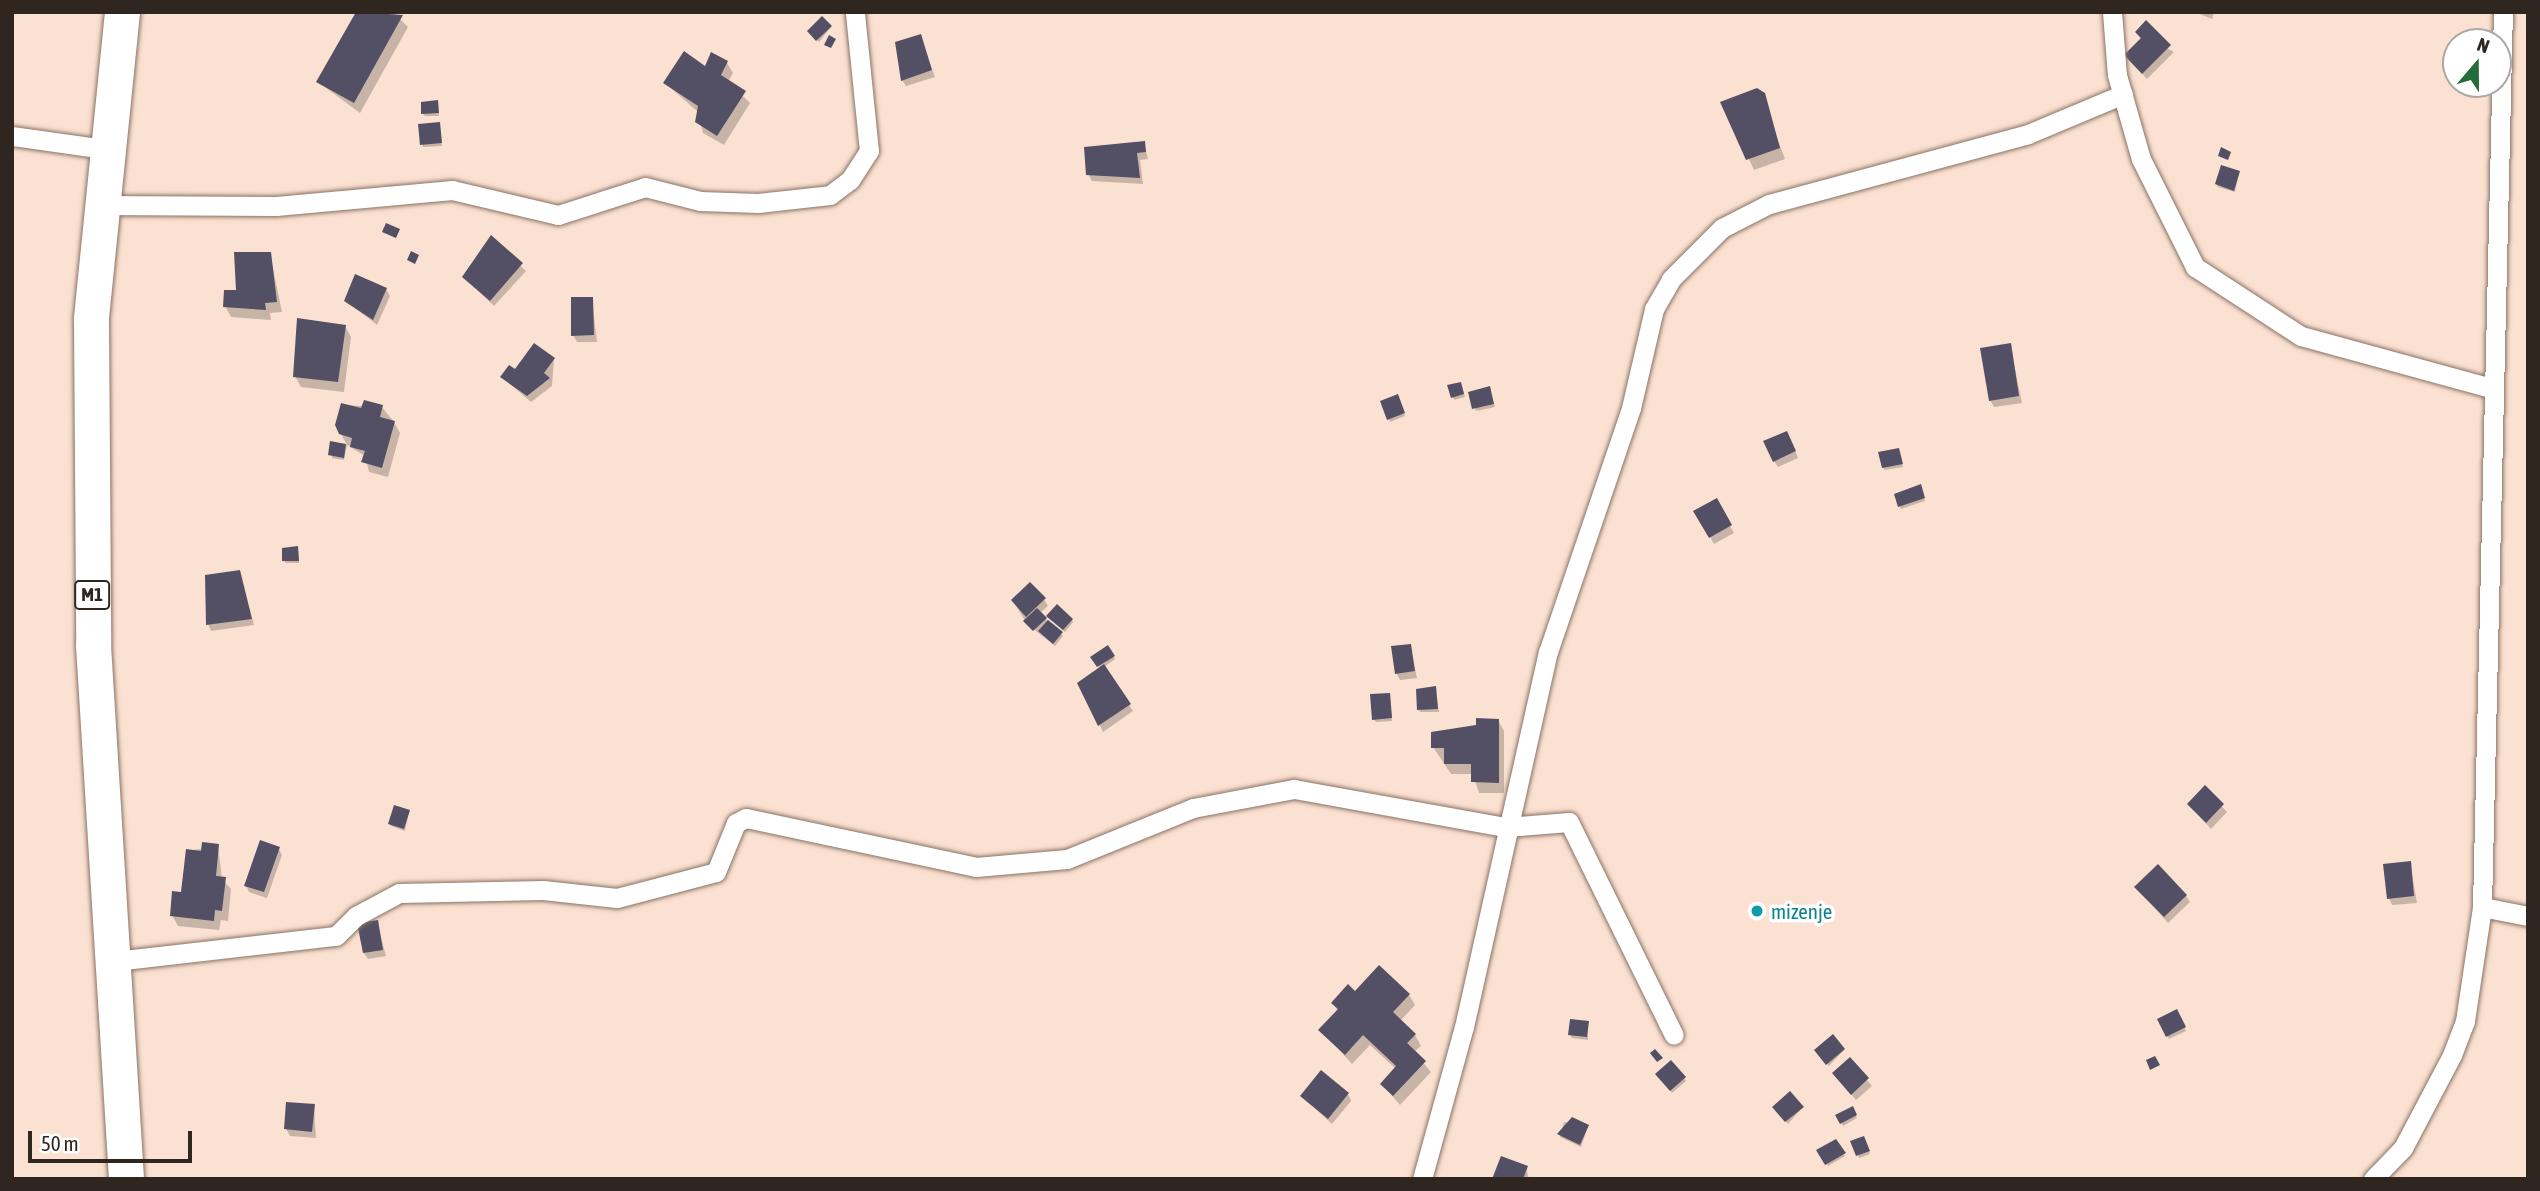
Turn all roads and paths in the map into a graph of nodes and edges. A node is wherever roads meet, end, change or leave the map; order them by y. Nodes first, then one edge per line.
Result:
1 (122, 12) edge
2 (855, 12) edge
3 (2112, 12) edge
4 (2503, 12) edge
5 (2123, 94) junction
6 (12, 136) edge
7 (104, 149) junction
8 (98, 205) junction
9 (2491, 388) junction
10 (1506, 827) junction
11 (2483, 907) junction
12 (2528, 916) edge
13 (115, 961) junction
14 (1674, 1035) dead end
15 (126, 1179) edge
16 (1422, 1179) edge
17 (2374, 1179) edge

1 - 7 highway, M1
2 - 8 street
3 - 5 street
4 - 9 street
5 - 9 street
5 - 10 street
6 - 7 street
7 - 8 highway, M1
8 - 13 highway, M1
9 - 11 street
10 - 13 street
10 - 14 street
10 - 16 street
11 - 12 street
11 - 17 street
13 - 15 highway, M1

